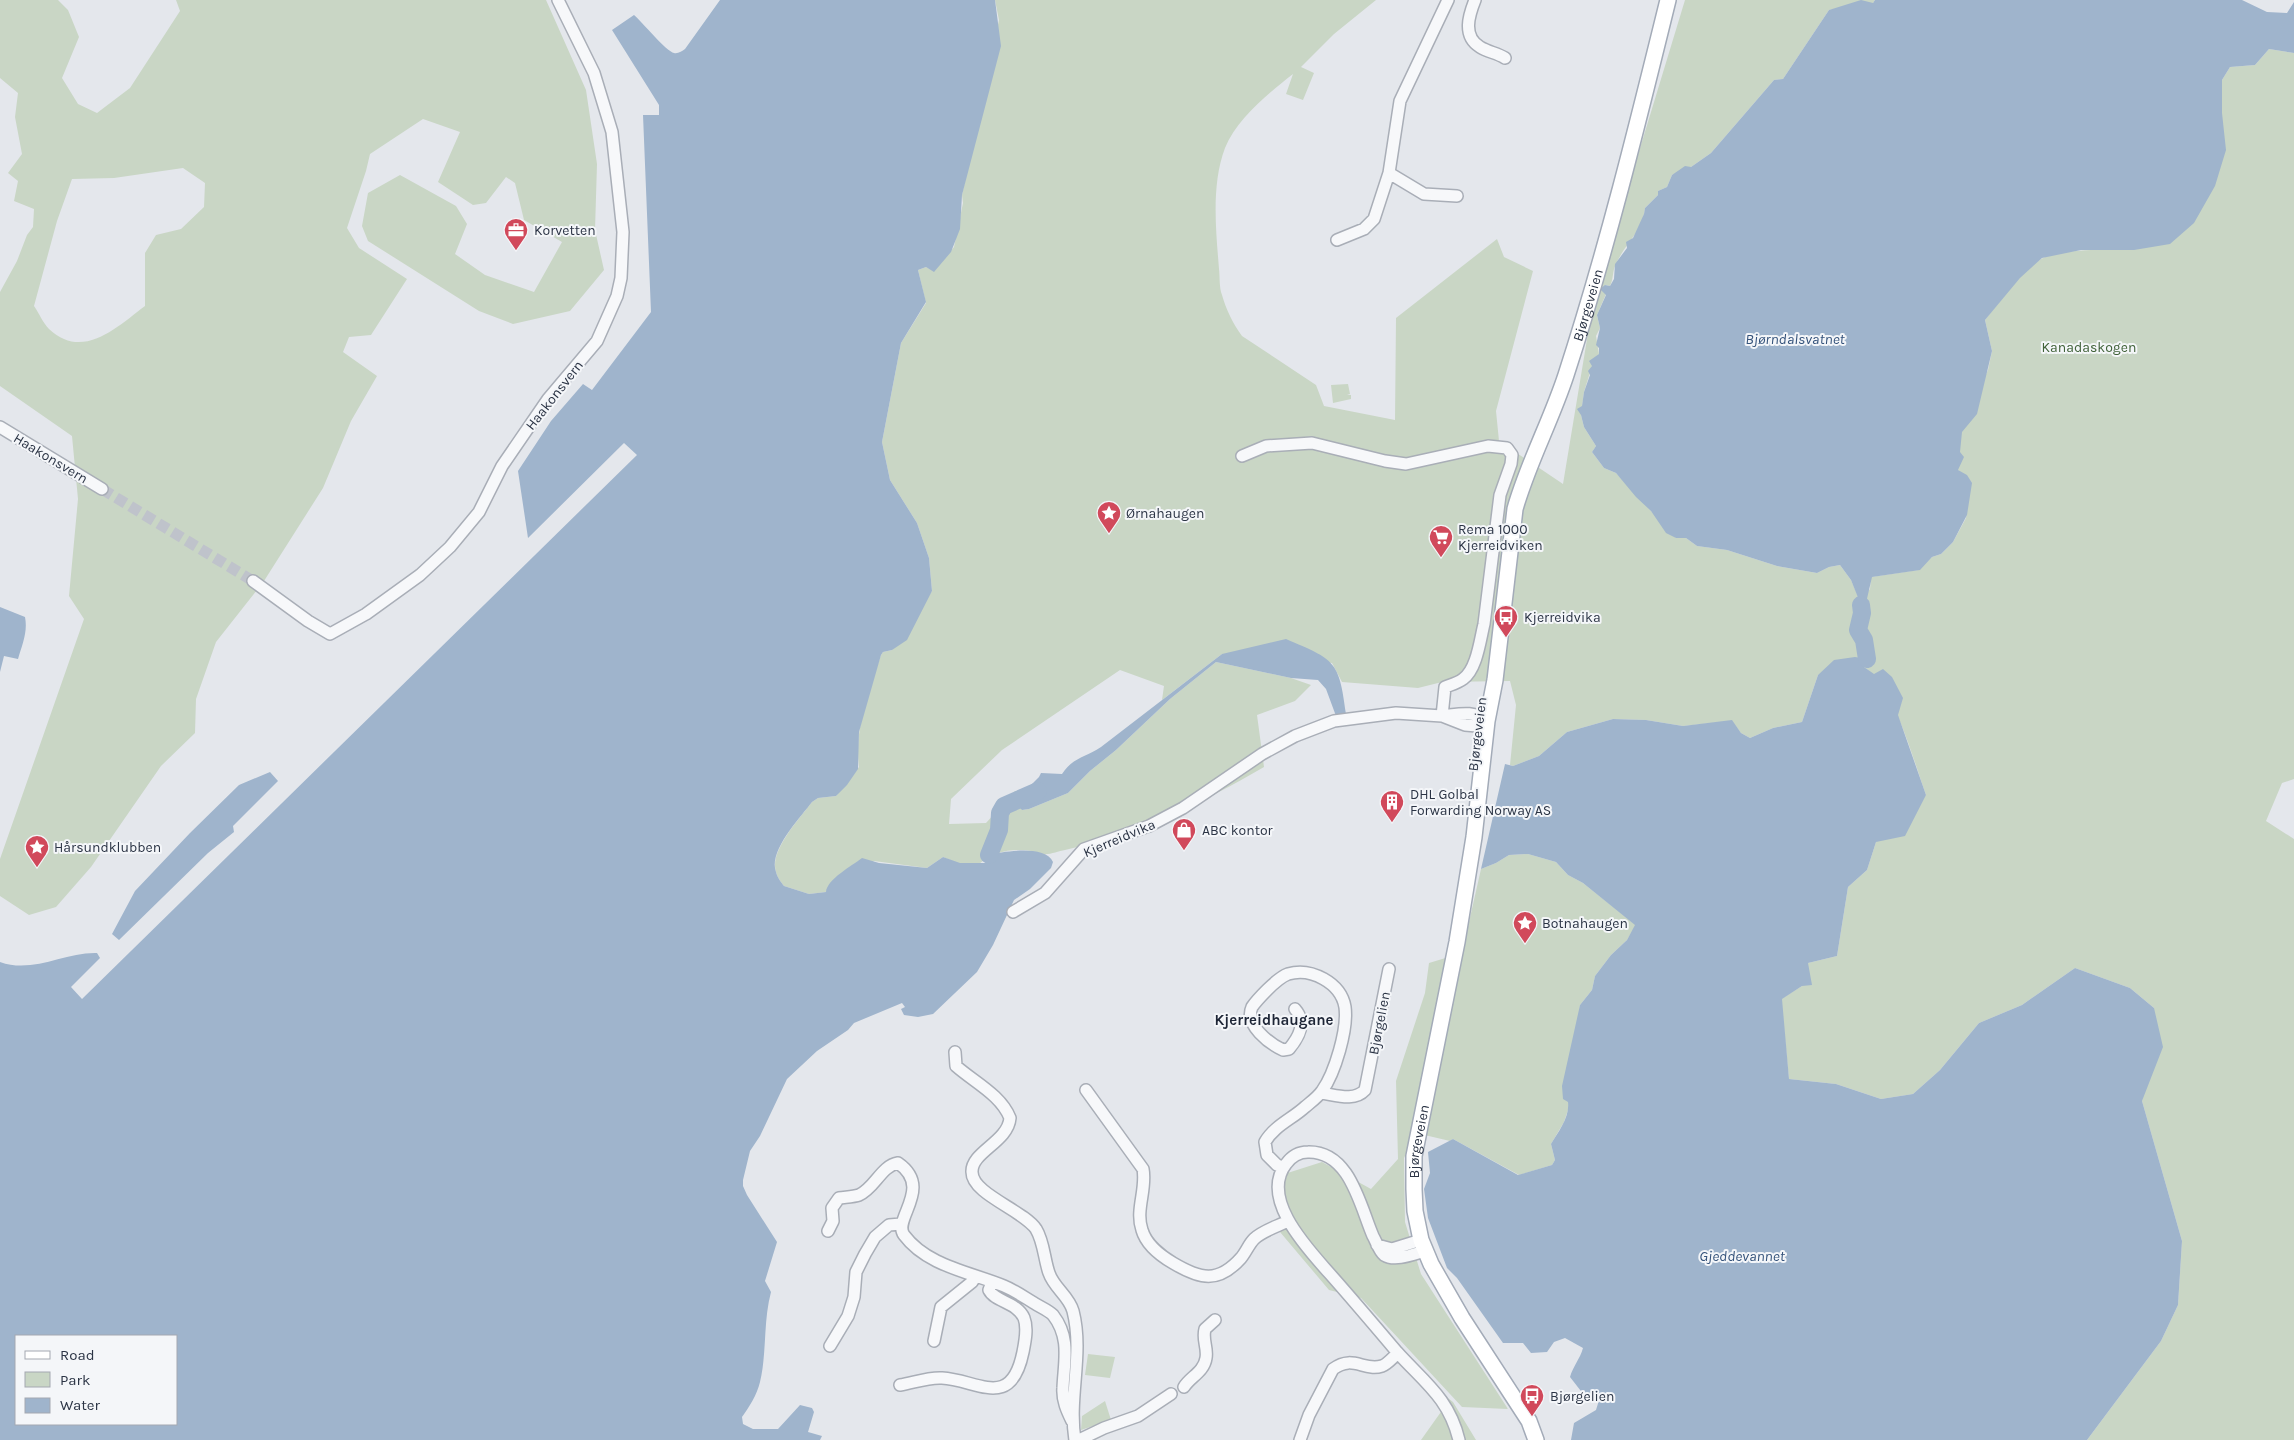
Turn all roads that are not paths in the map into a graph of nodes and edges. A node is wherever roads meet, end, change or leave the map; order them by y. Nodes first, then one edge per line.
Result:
1 (558, 0) edge
2 (1448, 0) edge
3 (1475, 0) edge
4 (1668, 0) edge
5 (1505, 58) dead end
6 (1389, 173) junction
7 (1457, 196) dead end
8 (1336, 240) dead end
9 (0, 427) edge
10 (1242, 456) dead end
11 (102, 489) tunnel mouth
12 (253, 581) tunnel mouth
13 (1442, 716) junction
14 (1481, 720) junction
15 (1013, 912) dead end
16 (1390, 969) dead end
17 (1295, 1009) dead end
18 (955, 1052) dead end
19 (1086, 1090) dead end
20 (1321, 1093) junction
21 (1283, 1167) junction
22 (1288, 1220) junction
23 (901, 1224) junction
24 (828, 1231) dead end
25 (1423, 1245) junction
26 (976, 1276) junction
27 (992, 1282) junction
28 (1215, 1320) dead end
29 (934, 1341) dead end
30 (830, 1346) dead end
31 (1398, 1353) junction
32 (900, 1386) dead end
33 (1184, 1387) dead end
34 (1171, 1394) dead end
35 (1513, 1398) junction
36 (1072, 1421) junction
37 (1077, 1440) edge
38 (1300, 1440) edge
39 (1459, 1440) edge
40 (1527, 1440) edge
41 (1536, 1440) edge

1 - 12 street, Haakonsvern
2 - 6 street
3 - 5 street
4 - 14 main road, Bjørgeveien
6 - 7 street
6 - 8 street
9 - 11 street, Haakonsvern
10 - 13 street, Bjørgeveien
13 - 14 street, Kjerreidvika
13 - 15 street, Kjerreidvika
14 - 25 main road, Bjørgeveien
16 - 20 street, Bjørgelien
17 - 20 street
18 - 36 street
19 - 22 street
20 - 21 street
21 - 22 street
21 - 25 street
22 - 31 street
23 - 24 street
23 - 26 street
23 - 30 street
25 - 35 main road, Bjørgeveien
26 - 27 street
26 - 29 street
27 - 32 street
27 - 36 street
28 - 33 street
31 - 38 street
31 - 39 street
34 - 37 street
35 - 40 main road, Bjørgeveien
35 - 41 main road, Bjørgeveien
36 - 37 street

